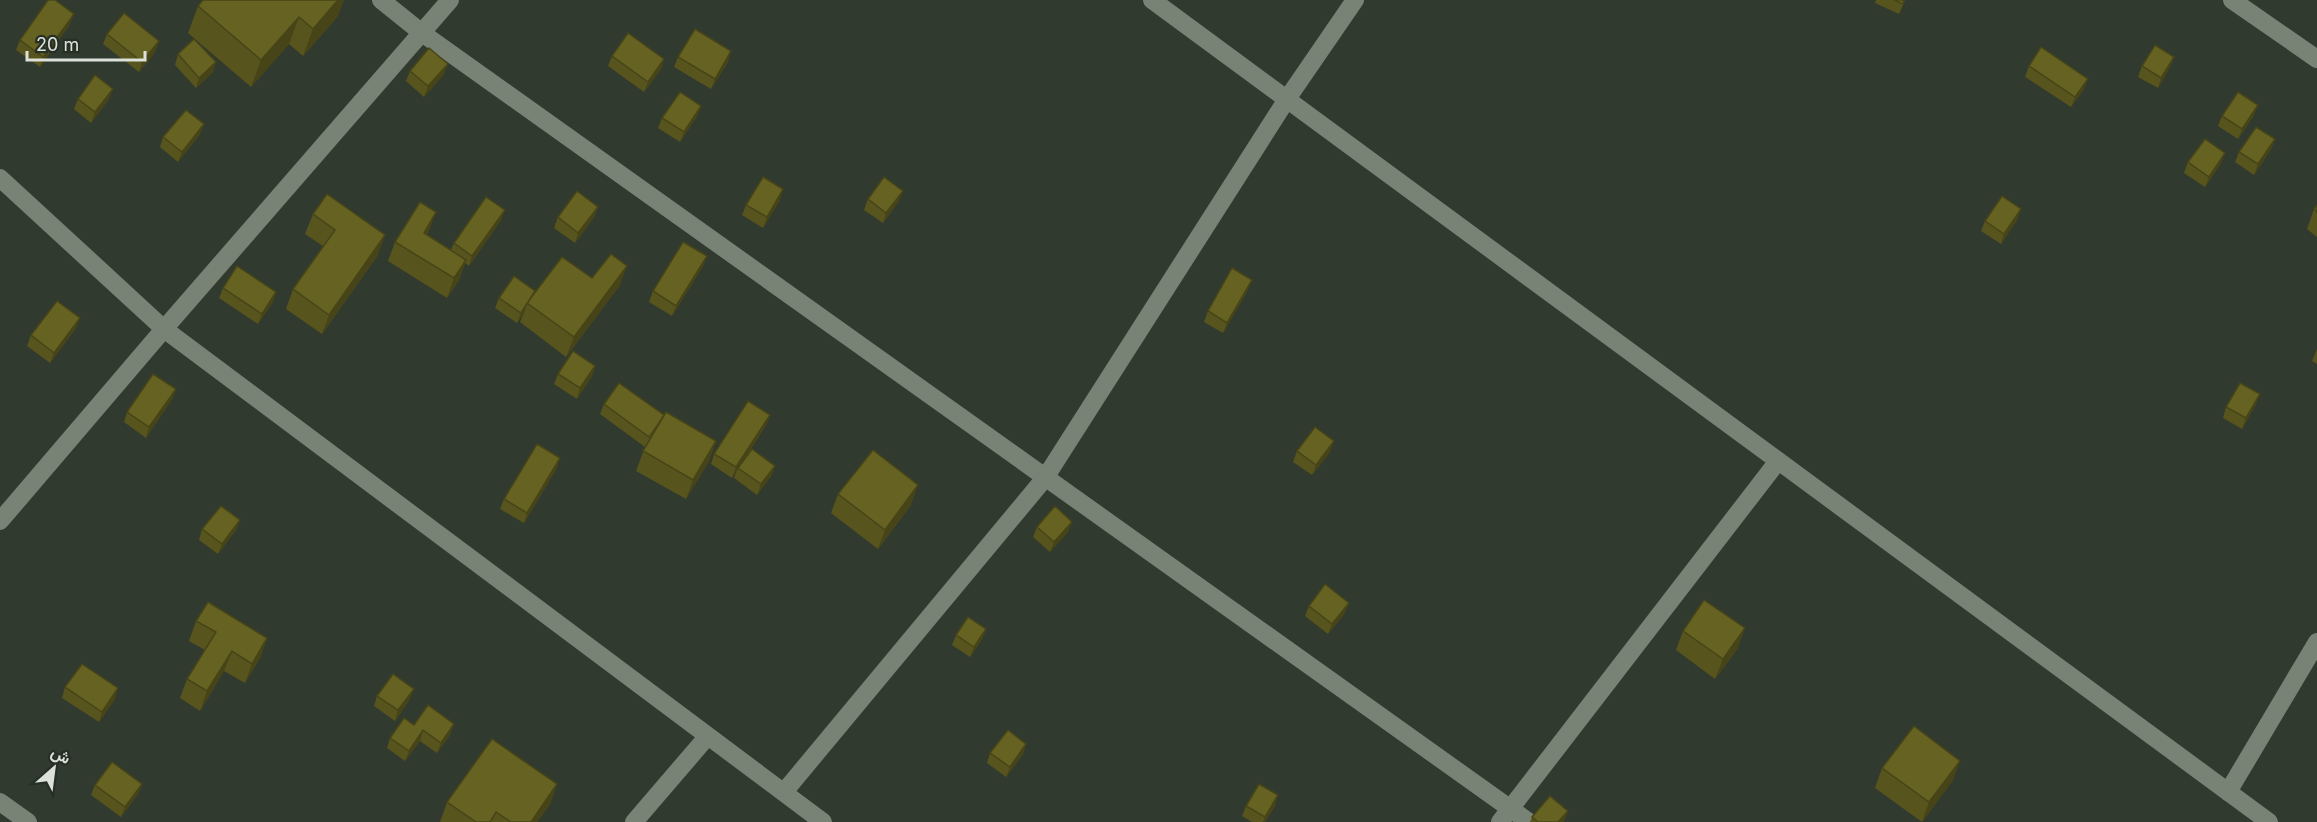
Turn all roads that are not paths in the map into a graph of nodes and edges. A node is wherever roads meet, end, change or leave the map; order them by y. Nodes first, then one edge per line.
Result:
1 (381, 0) edge
2 (450, 0) edge
3 (1152, 0) edge
4 (1355, 0) edge
5 (2232, 0) edge
6 (422, 33) junction
7 (2317, 59) edge
8 (1287, 99) junction
9 (0, 178) edge
10 (164, 328) junction
11 (1778, 461) junction
12 (1045, 478) junction
13 (0, 521) edge
14 (2317, 642) edge
15 (707, 737) junction
16 (784, 792) junction
17 (2228, 792) junction
18 (0, 802) edge
19 (1506, 816) edge
20 (28, 822) edge
21 (634, 822) edge
22 (823, 822) edge
23 (1528, 822) edge
24 (2268, 822) edge

1 - 6 street
2 - 6 street
3 - 8 street
4 - 8 street
5 - 7 street
6 - 10 street
6 - 12 street
8 - 11 street
8 - 12 street
9 - 10 street
10 - 13 street
10 - 15 street
11 - 17 street
11 - 19 street
12 - 16 street
12 - 19 street
14 - 17 street
15 - 16 street
15 - 21 street
16 - 22 street
17 - 24 street
18 - 20 street
19 - 23 street

